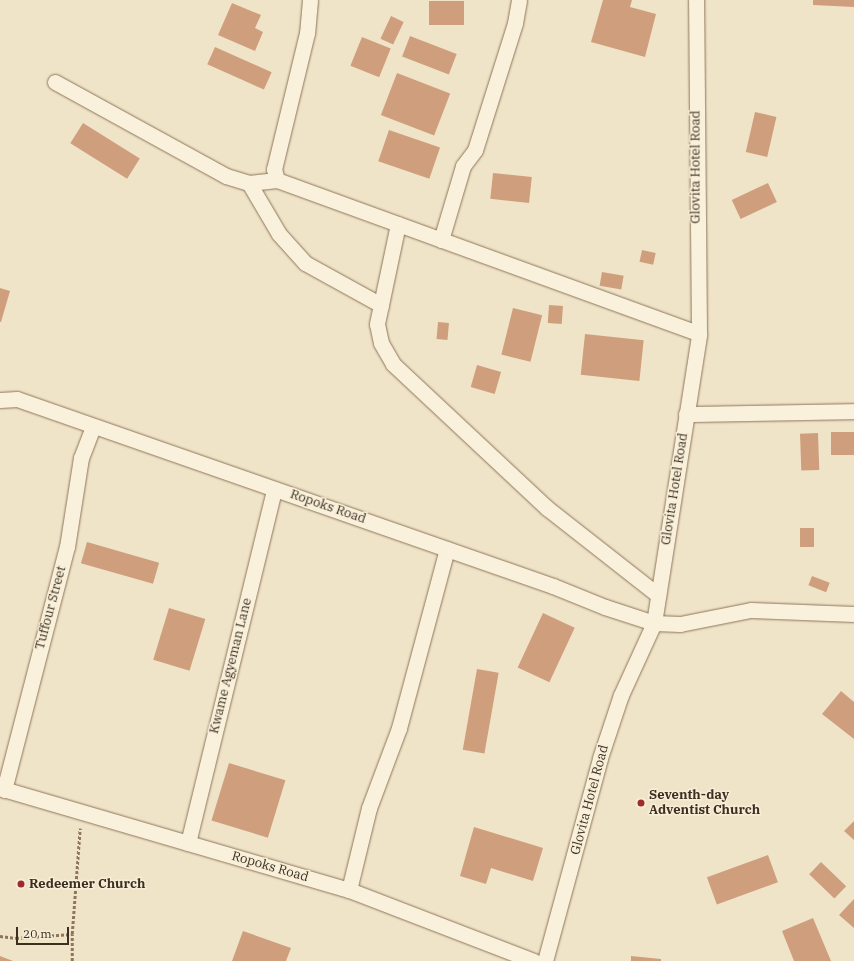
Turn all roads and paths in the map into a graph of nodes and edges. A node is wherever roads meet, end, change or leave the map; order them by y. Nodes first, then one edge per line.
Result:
1 (310, 0) edge
2 (519, 0) edge
3 (696, 0) edge
4 (55, 82) dead end
5 (277, 180) junction
6 (249, 183) junction
7 (398, 224) junction
8 (441, 240) junction
9 (381, 305) junction
10 (698, 334) junction
11 (0, 400) edge
12 (854, 411) edge
13 (686, 414) junction
14 (93, 426) junction
15 (274, 489) junction
16 (447, 549) junction
17 (658, 595) junction
18 (854, 614) edge
19 (654, 623) junction
20 (2, 789) edge
21 (82, 812) junction
22 (188, 843) junction
23 (349, 890) junction
24 (72, 934) junction
25 (0, 936) edge
26 (72, 961) edge
27 (534, 961) edge
28 (545, 961) edge

1 - 5 street
2 - 8 street
3 - 10 street, Glovita Hotel Road
4 - 6 street
5 - 6 street
5 - 7 street
6 - 9 street
7 - 8 street
7 - 9 street
8 - 10 street
9 - 17 street
10 - 13 street, Glovita Hotel Road
11 - 14 street, Ropoks Road
12 - 13 street
13 - 17 street, Glovita Hotel Road
14 - 15 street, Ropoks Road
14 - 20 street, Tuffour Street
15 - 16 street, Ropoks Road
15 - 22 street, Kwame Agyeman Lane
16 - 19 street, Ropoks Road
16 - 23 street
17 - 19 street, Glovita Hotel Road
18 - 19 street, Ropoks Road
19 - 28 street, Glovita Hotel Road
20 - 21 street, Ropoks Road
21 - 22 street, Ropoks Road
21 - 24 path
22 - 23 street, Ropoks Road
23 - 27 street, Ropoks Road
24 - 25 path
24 - 26 path

